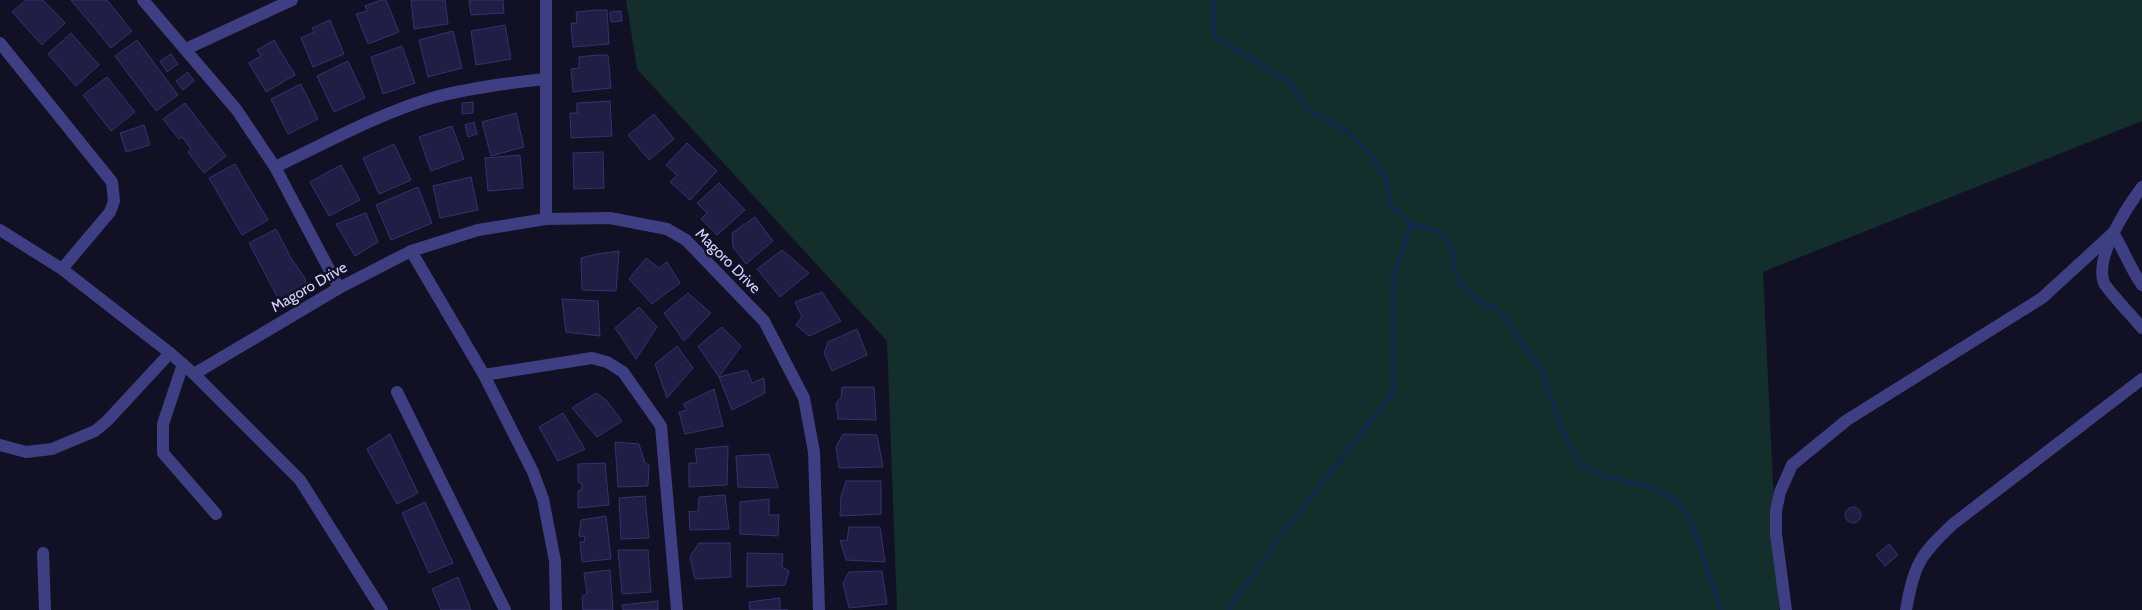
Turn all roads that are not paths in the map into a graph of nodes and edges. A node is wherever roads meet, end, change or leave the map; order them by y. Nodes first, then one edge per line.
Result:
1 (143, 0) edge
2 (292, 0) edge
3 (546, 0) edge
4 (0, 43) edge
5 (186, 50) junction
6 (545, 79) junction
7 (275, 167) junction
8 (2142, 187) edge
9 (546, 219) junction
10 (0, 230) edge
11 (2113, 233) junction
12 (411, 250) junction
13 (62, 269) junction
14 (2142, 285) edge
15 (339, 288) junction
16 (2142, 328) edge
17 (170, 353) junction
18 (183, 364) junction
19 (194, 374) junction
20 (484, 375) junction
21 (2142, 379) edge
22 (397, 392) dead end
23 (0, 445) edge
24 (216, 514) dead end
25 (43, 553) dead end
26 (1786, 607) edge
27 (45, 610) edge
28 (382, 610) edge
29 (505, 610) edge
30 (556, 610) edge
31 (677, 610) edge
32 (819, 610) edge
33 (1906, 610) edge

1 - 5 street
2 - 5 street
3 - 6 street
4 - 13 street
5 - 7 street
6 - 7 street
6 - 9 street
7 - 15 street
8 - 11 street
9 - 12 street, Magoro Drive
9 - 32 street, Magoro Drive
10 - 13 street
11 - 14 street
11 - 16 street
11 - 26 street
12 - 15 street, Magoro Drive
12 - 20 street
13 - 17 street
15 - 19 street, Magoro Drive
17 - 18 street
17 - 23 street
18 - 19 street
18 - 24 street
19 - 28 street
20 - 30 street
20 - 31 street
21 - 33 street
22 - 29 street
25 - 27 street

